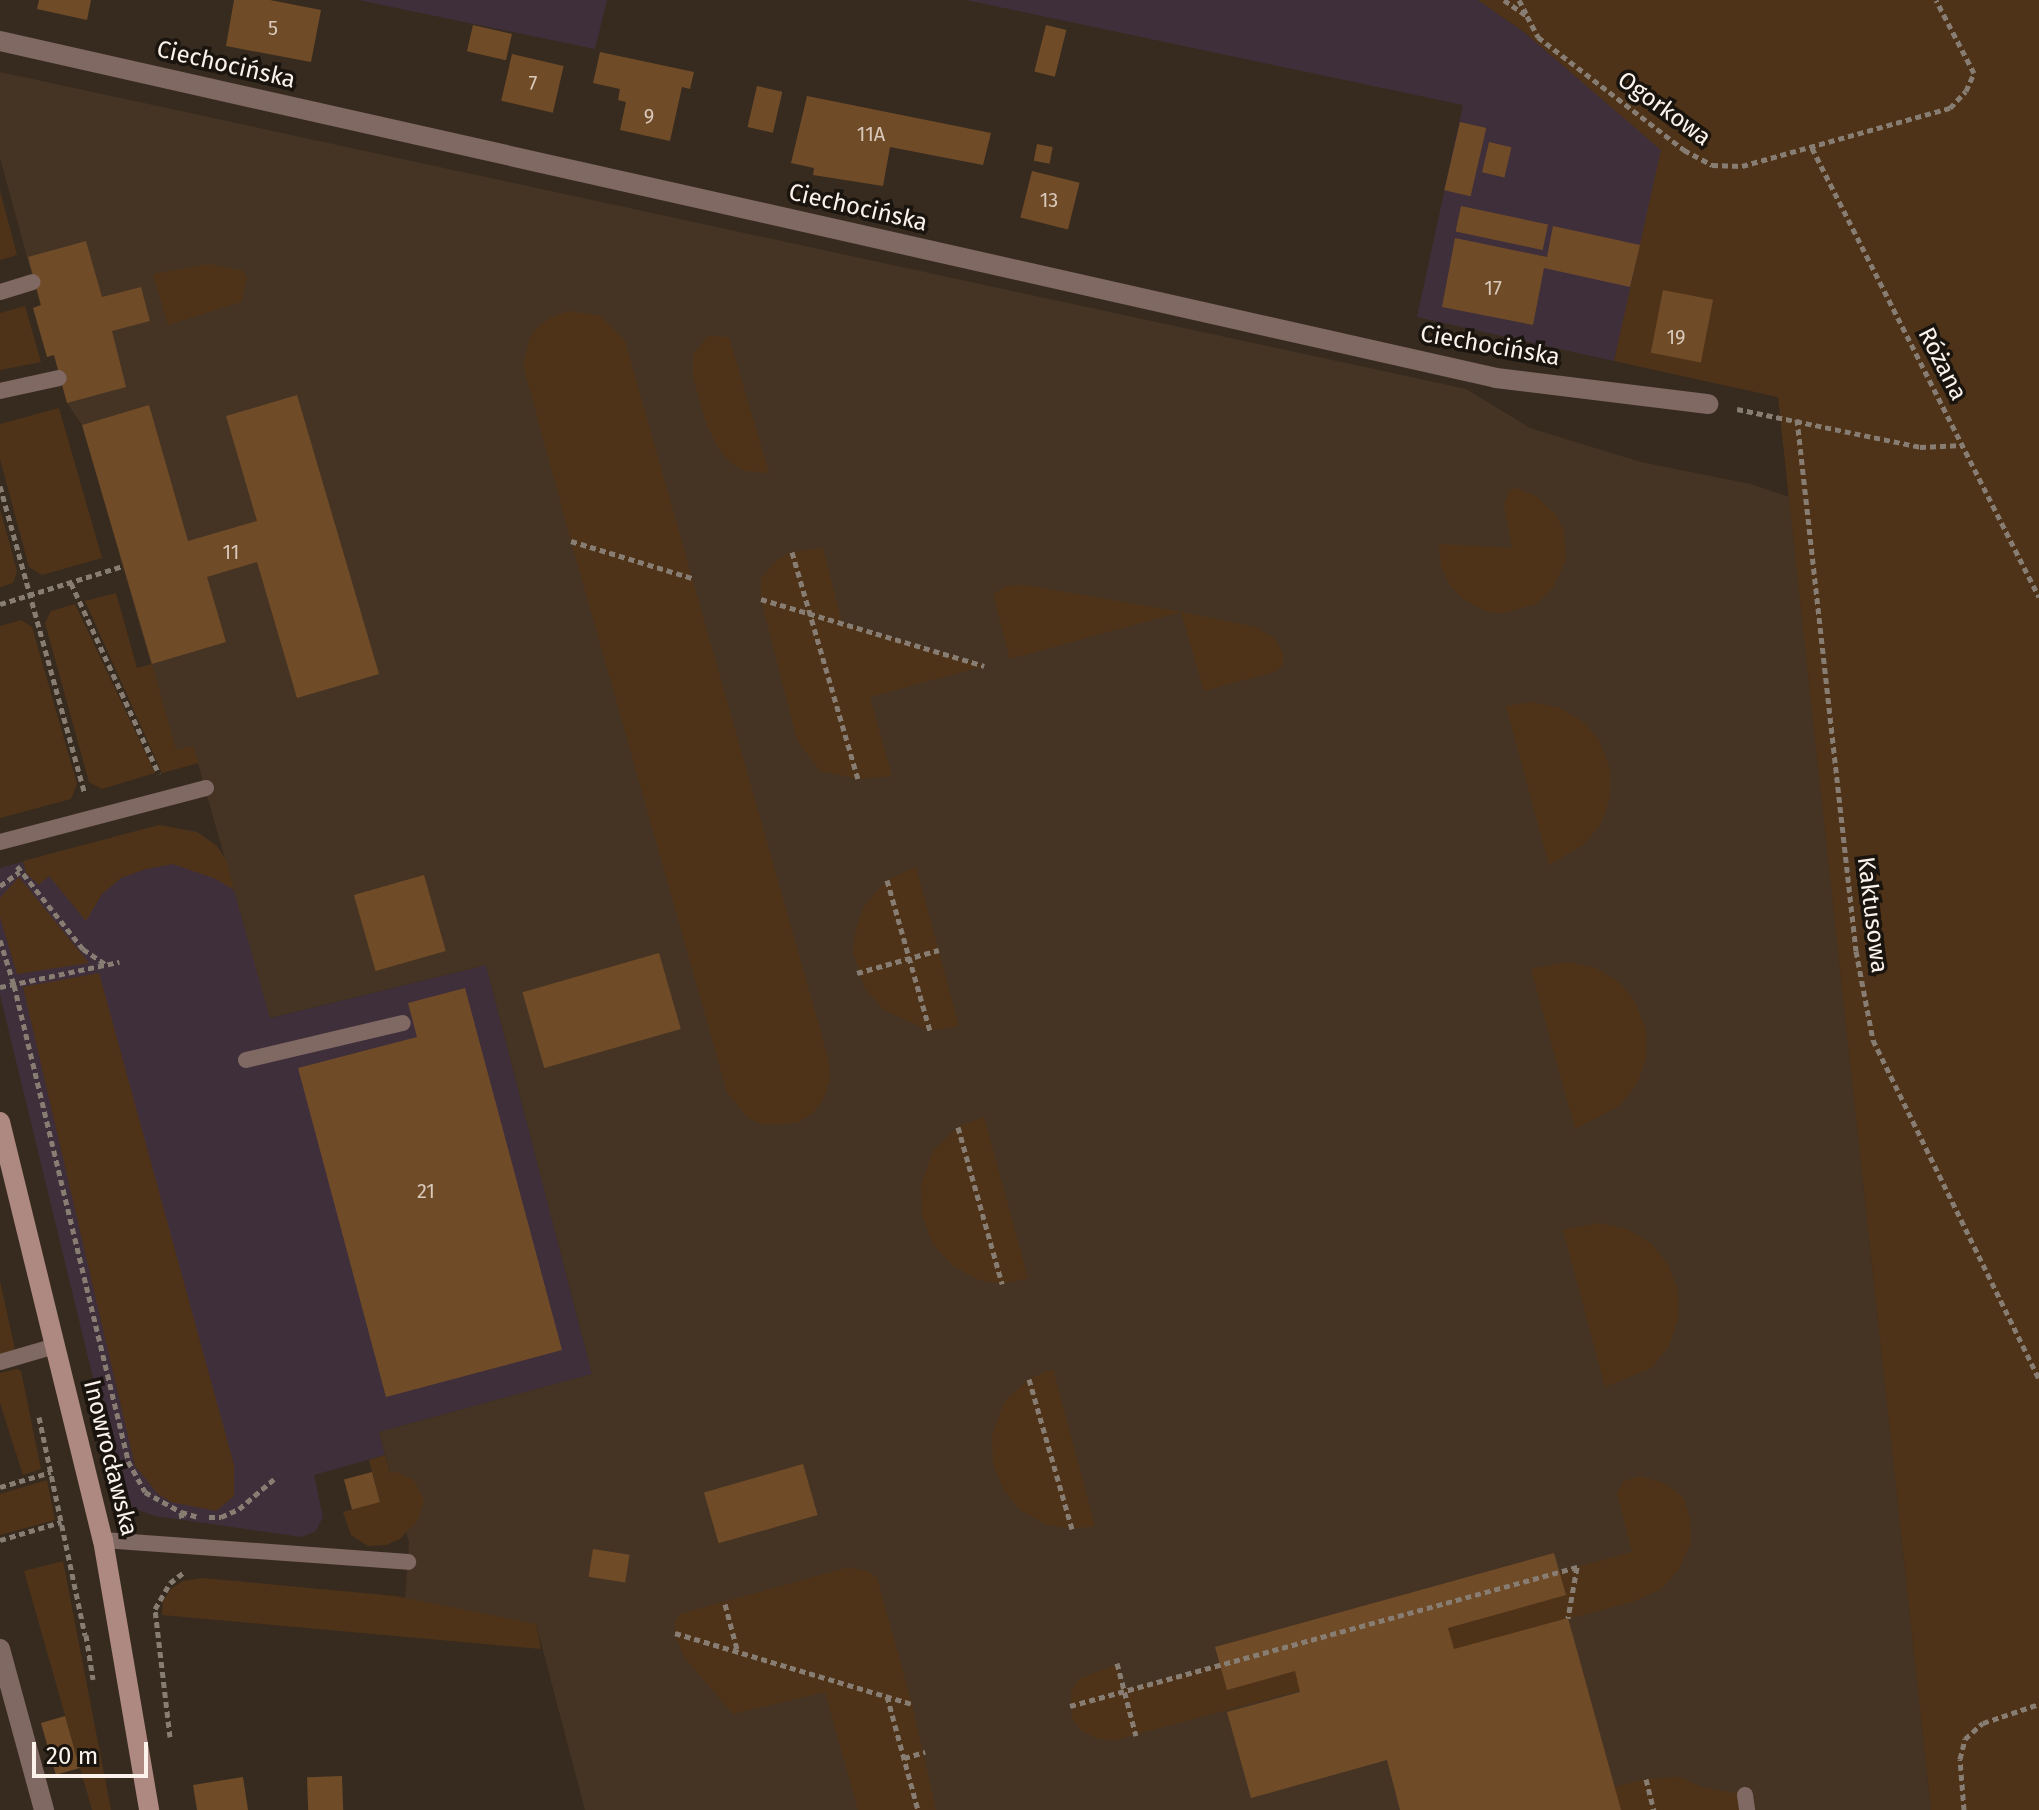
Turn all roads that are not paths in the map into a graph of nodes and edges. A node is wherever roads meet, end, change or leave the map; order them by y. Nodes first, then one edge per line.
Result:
1 (0, 41) edge
2 (33, 282) dead end
3 (0, 292) edge
4 (59, 378) dead end
5 (0, 391) edge
6 (1708, 404) road end
7 (206, 788) dead end
8 (5, 841) edge
9 (403, 1023) dead end
10 (246, 1060) dead end
11 (0, 1122) edge
12 (55, 1346) junction
13 (0, 1362) edge
14 (103, 1540) junction
15 (408, 1562) dead end
16 (0, 1649) edge
17 (44, 1810) edge
18 (149, 1810) edge

1 - 6 street, Ciechocińska
2 - 3 lane
4 - 5 lane
7 - 8 lane
9 - 10 lane
11 - 12 street, Inowrocławska
12 - 13 lane
12 - 14 street, Inowrocławska
14 - 15 lane
14 - 18 street, Inowrocławska
16 - 17 street

